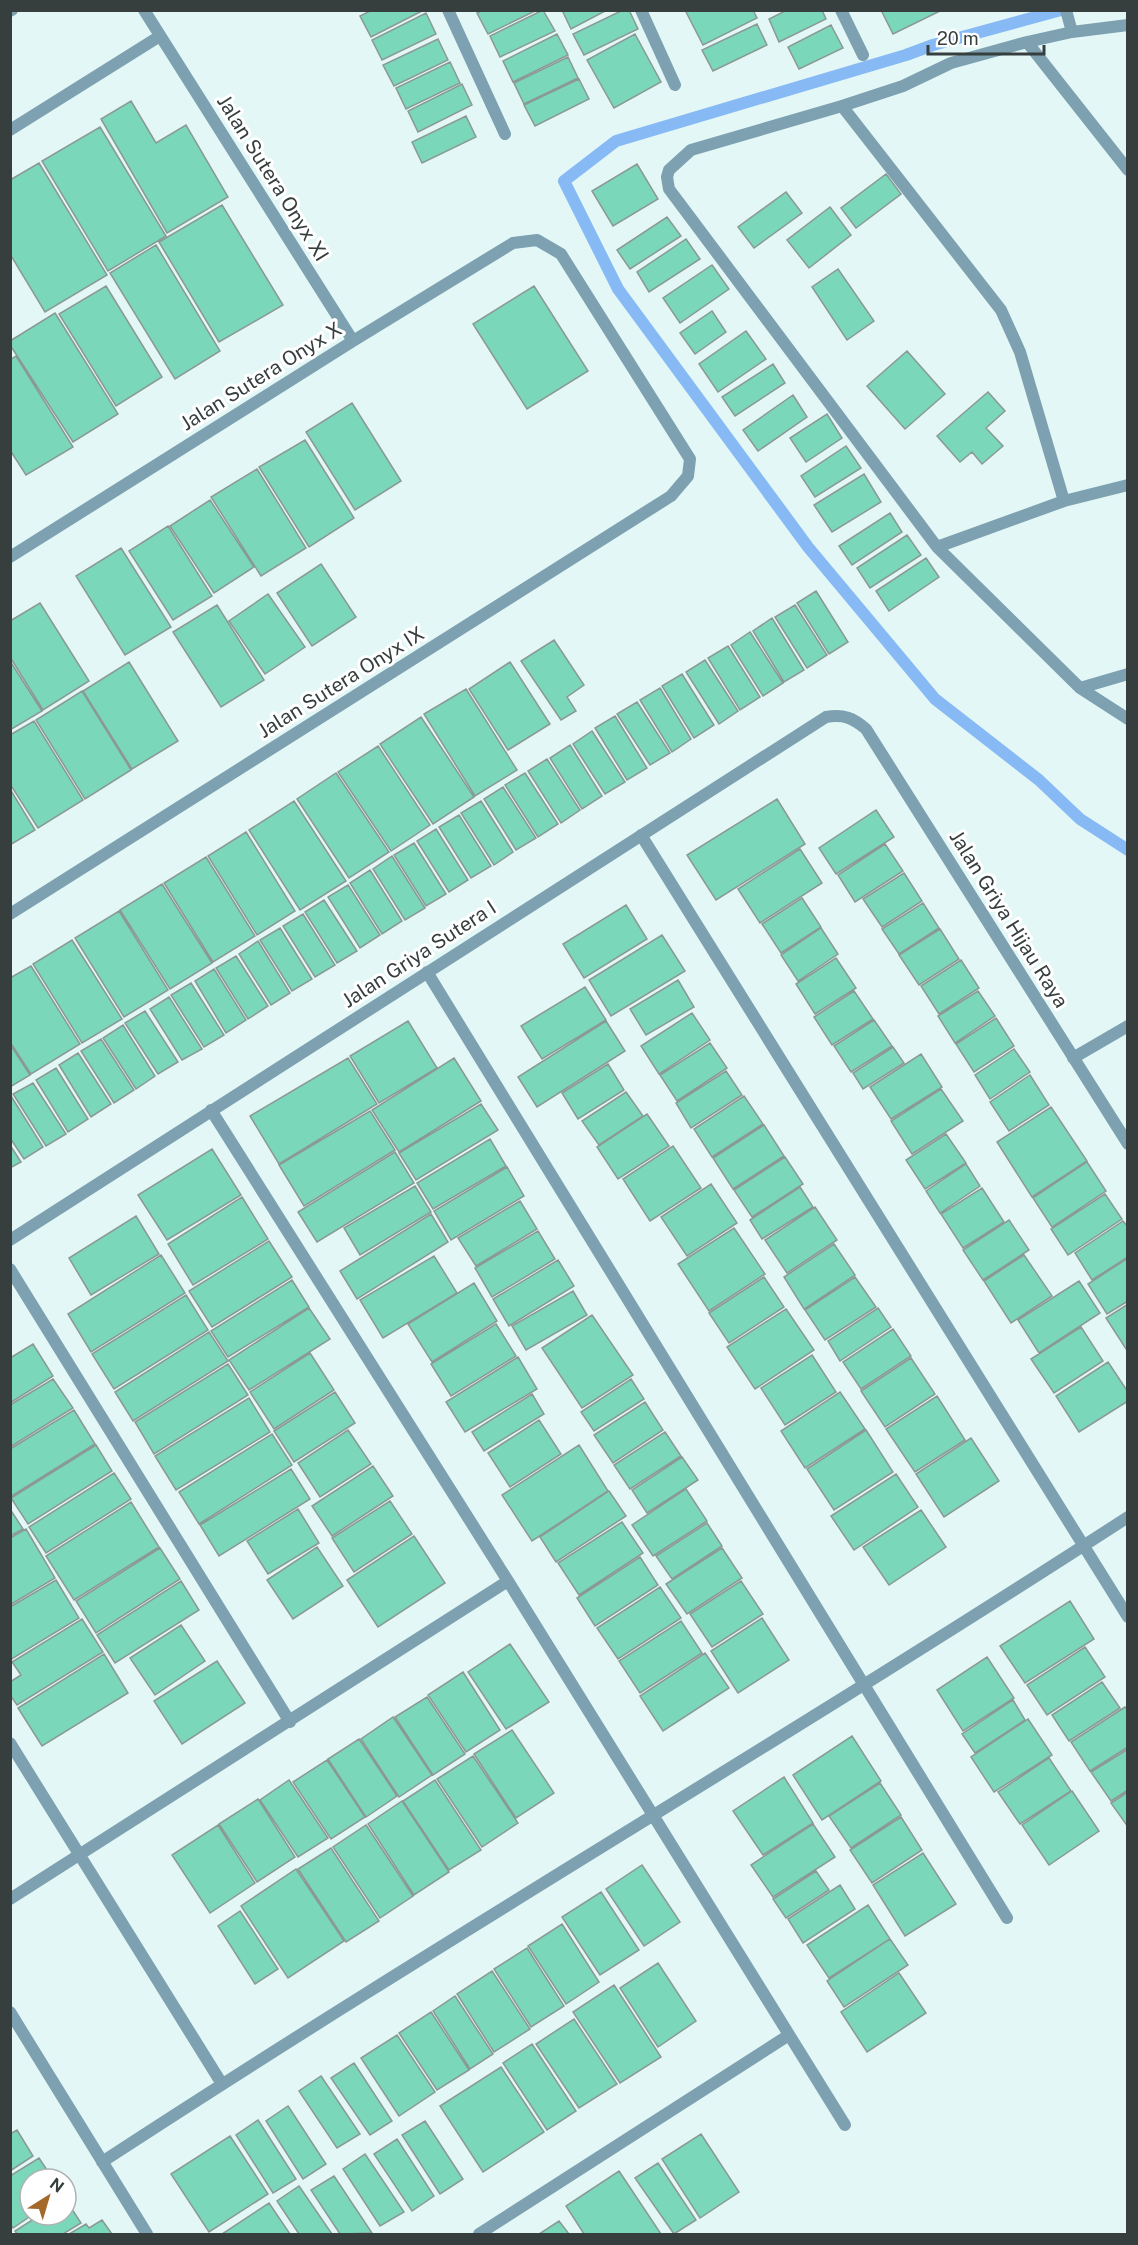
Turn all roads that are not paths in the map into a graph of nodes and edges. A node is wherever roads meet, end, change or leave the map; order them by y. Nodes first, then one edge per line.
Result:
1 (144, 10) edge
2 (448, 10) edge
3 (641, 10) edge
4 (841, 10) edge
5 (1069, 21) edge
6 (1128, 25) edge
7 (160, 36) junction
8 (1027, 42) junction
9 (862, 55) dead end
10 (675, 85) dead end
11 (842, 106) junction
12 (10, 130) edge
13 (505, 134) dead end
14 (1128, 170) edge
15 (353, 341) junction
16 (688, 476) joint
17 (1128, 485) edge
18 (1064, 501) junction
19 (937, 547) junction
20 (10, 557) edge
21 (1128, 674) edge
22 (1080, 688) junction
23 (853, 718) joint
24 (1128, 718) edge
25 (641, 835) junction
26 (10, 914) edge
27 (427, 972) junction
28 (1128, 1026) edge
29 (1073, 1058) junction
30 (211, 1110) junction
31 (1128, 1144) edge
32 (10, 1240) edge
33 (10, 1269) edge
34 (1128, 1517) edge
35 (1082, 1546) junction
36 (508, 1581) junction
37 (1128, 1617) edge
38 (864, 1686) junction
39 (290, 1722) junction
40 (10, 1743) edge
41 (652, 1815) junction
42 (81, 1856) junction
43 (10, 1899) edge
44 (1007, 1918) dead end
45 (10, 2012) edge
46 (789, 2035) junction
47 (222, 2084) junction
48 (845, 2125) dead end
49 (102, 2162) junction
50 (147, 2235) edge
51 (478, 2235) edge

1 - 7 street, Jalan Sutera Onyx XI
2 - 13 street
3 - 10 street
4 - 9 street
5 - 6 street
5 - 8 street
7 - 12 street
7 - 15 street, Jalan Sutera Onyx XI
8 - 11 street
8 - 14 street
11 - 18 street
11 - 19 street
15 - 16 street, Jalan Sutera Onyx X
15 - 20 street, Jalan Sutera Onyx X
16 - 26 street, Jalan Sutera Onyx IX
17 - 18 street
18 - 19 street
19 - 22 street
21 - 22 street
22 - 24 street
23 - 25 street, Jalan Griya Sutera I
23 - 29 street, Jalan Griya Hijau Raya
25 - 27 street, Jalan Griya Sutera I
25 - 35 street
27 - 30 street, Jalan Griya Sutera I
27 - 38 street
28 - 29 street
29 - 31 street, Jalan Griya Hijau Raya
30 - 32 street, Jalan Griya Sutera I
30 - 36 street
33 - 39 street
34 - 35 street
35 - 37 street
35 - 38 street
36 - 39 street
36 - 41 street
38 - 41 street
38 - 44 street
39 - 42 street
40 - 42 street
41 - 46 street
41 - 47 street
42 - 43 street
42 - 47 street
45 - 49 street
46 - 48 street
46 - 51 street
47 - 49 street
49 - 50 street

